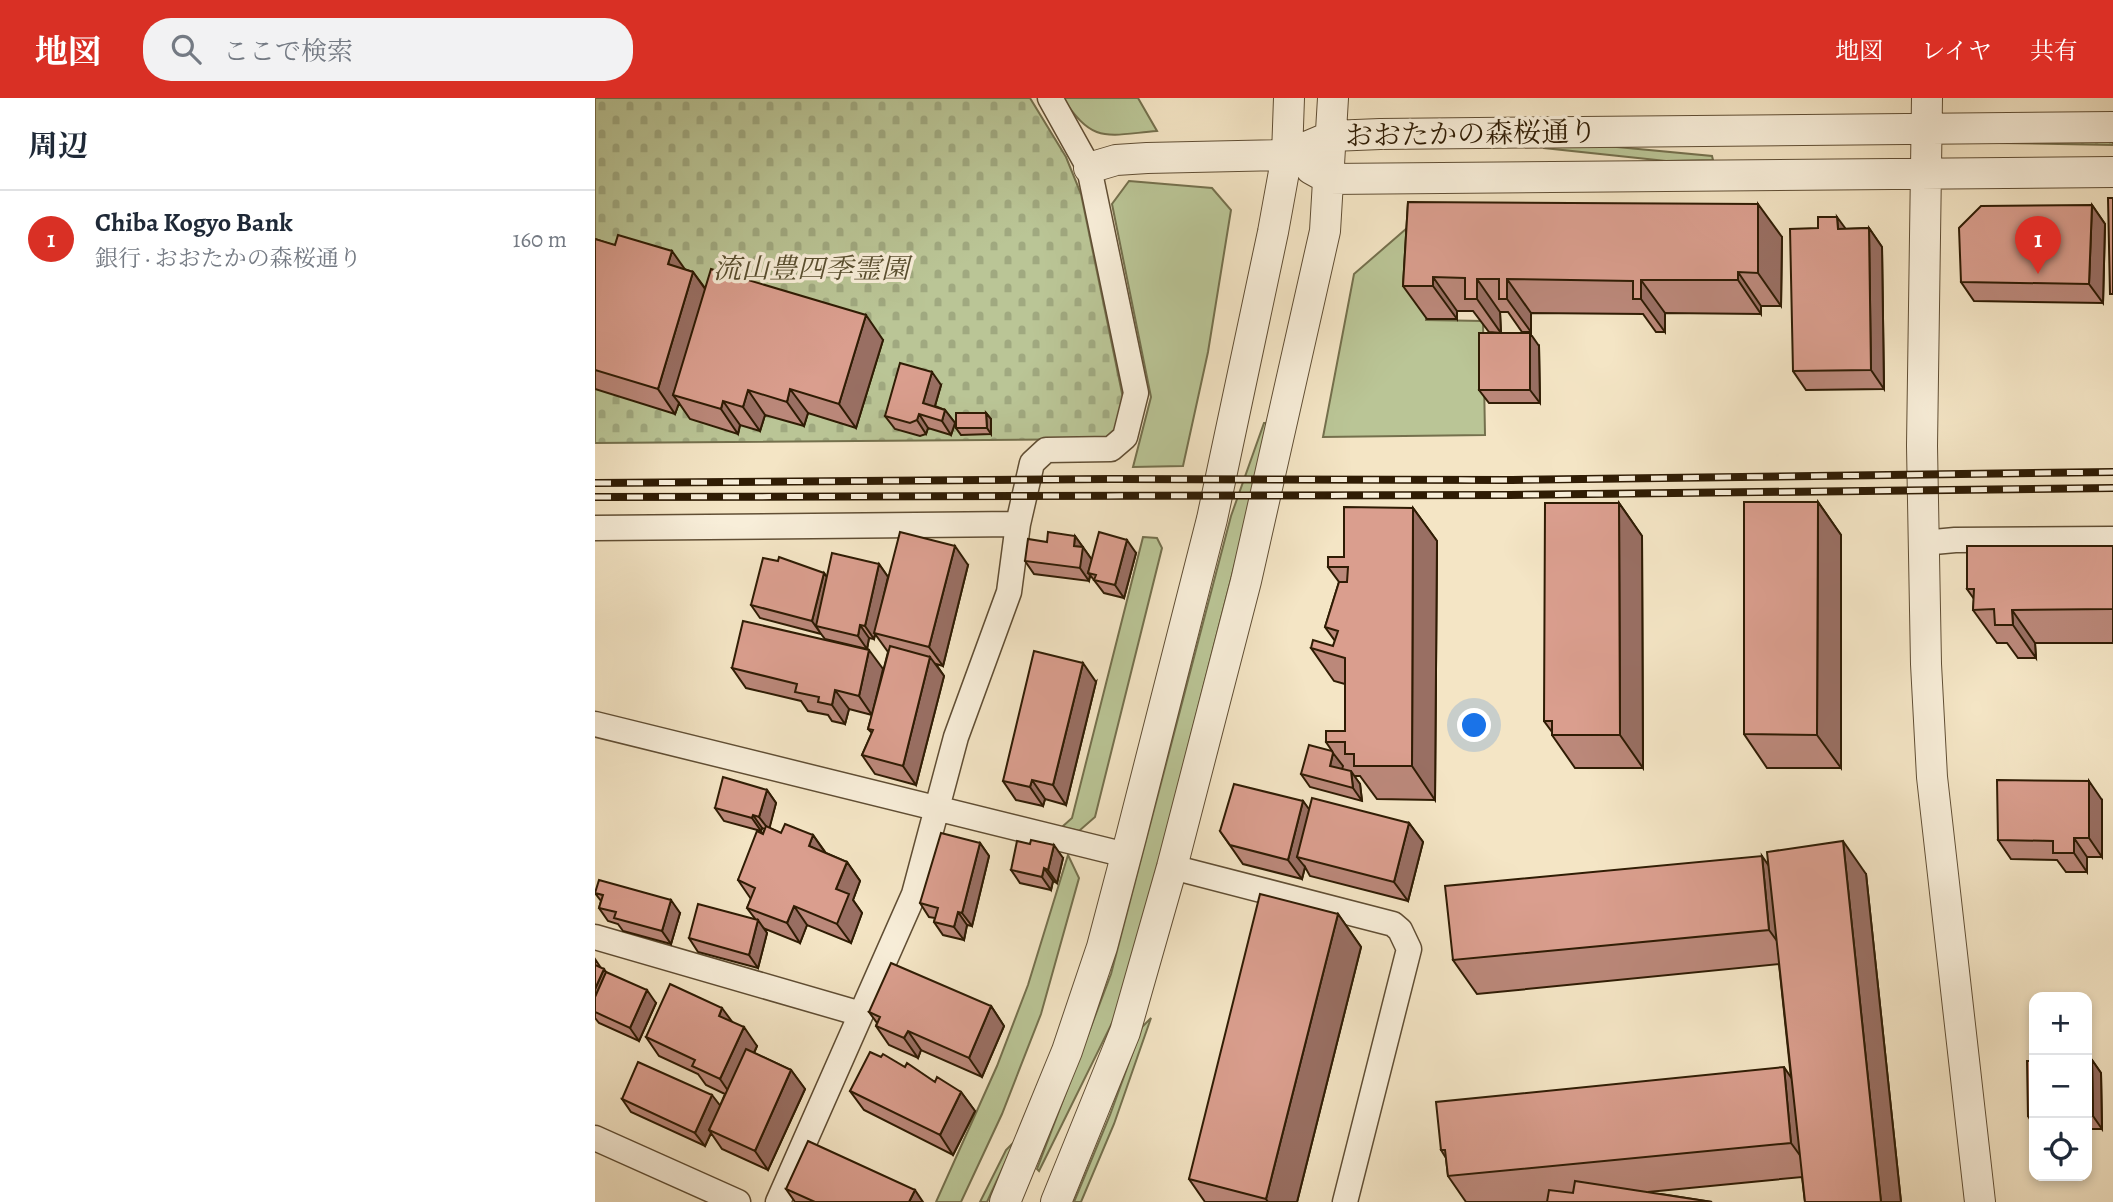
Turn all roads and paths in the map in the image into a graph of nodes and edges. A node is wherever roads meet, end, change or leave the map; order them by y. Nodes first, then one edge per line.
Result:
1 (1050, 98) edge
2 (1289, 98) edge
3 (1333, 98) edge
4 (1927, 98) edge
5 (2113, 127) edge
6 (1926, 128) junction
7 (1332, 136) junction
8 (1287, 155) junction
9 (1089, 168) junction
10 (2113, 172) edge
11 (1927, 173) junction
12 (1329, 179) junction
13 (1018, 524) junction
14 (595, 528) edge
15 (2113, 539) edge
16 (1923, 543) junction
17 (595, 724) edge
18 (939, 808) junction
19 (1126, 855) junction
20 (1172, 867) junction
21 (595, 937) edge
22 (861, 1014) junction
23 (595, 1138) edge
24 (738, 1202) edge
25 (778, 1202) edge
26 (1005, 1202) edge
27 (1056, 1202) edge
28 (1345, 1202) edge
29 (1980, 1202) edge

1 - 9 street
2 - 8 street
3 - 7 street
4 - 6 street
5 - 6 street, おおたかの森桜通り
6 - 7 street, おおたかの森桜通り
6 - 11 street
7 - 8 street, おおたかの森桜通り
7 - 12 street
8 - 9 street
8 - 12 street, おおたかの森桜通り
8 - 19 street
9 - 13 street
10 - 11 street, おおたかの森桜通り
11 - 12 street, おおたかの森桜通り
11 - 16 street
12 - 20 street
13 - 14 street
13 - 18 street
15 - 16 street
16 - 29 street
17 - 18 street
18 - 19 street
18 - 22 street
19 - 26 street
20 - 27 street
20 - 28 street
21 - 22 street
22 - 25 street
23 - 24 street

